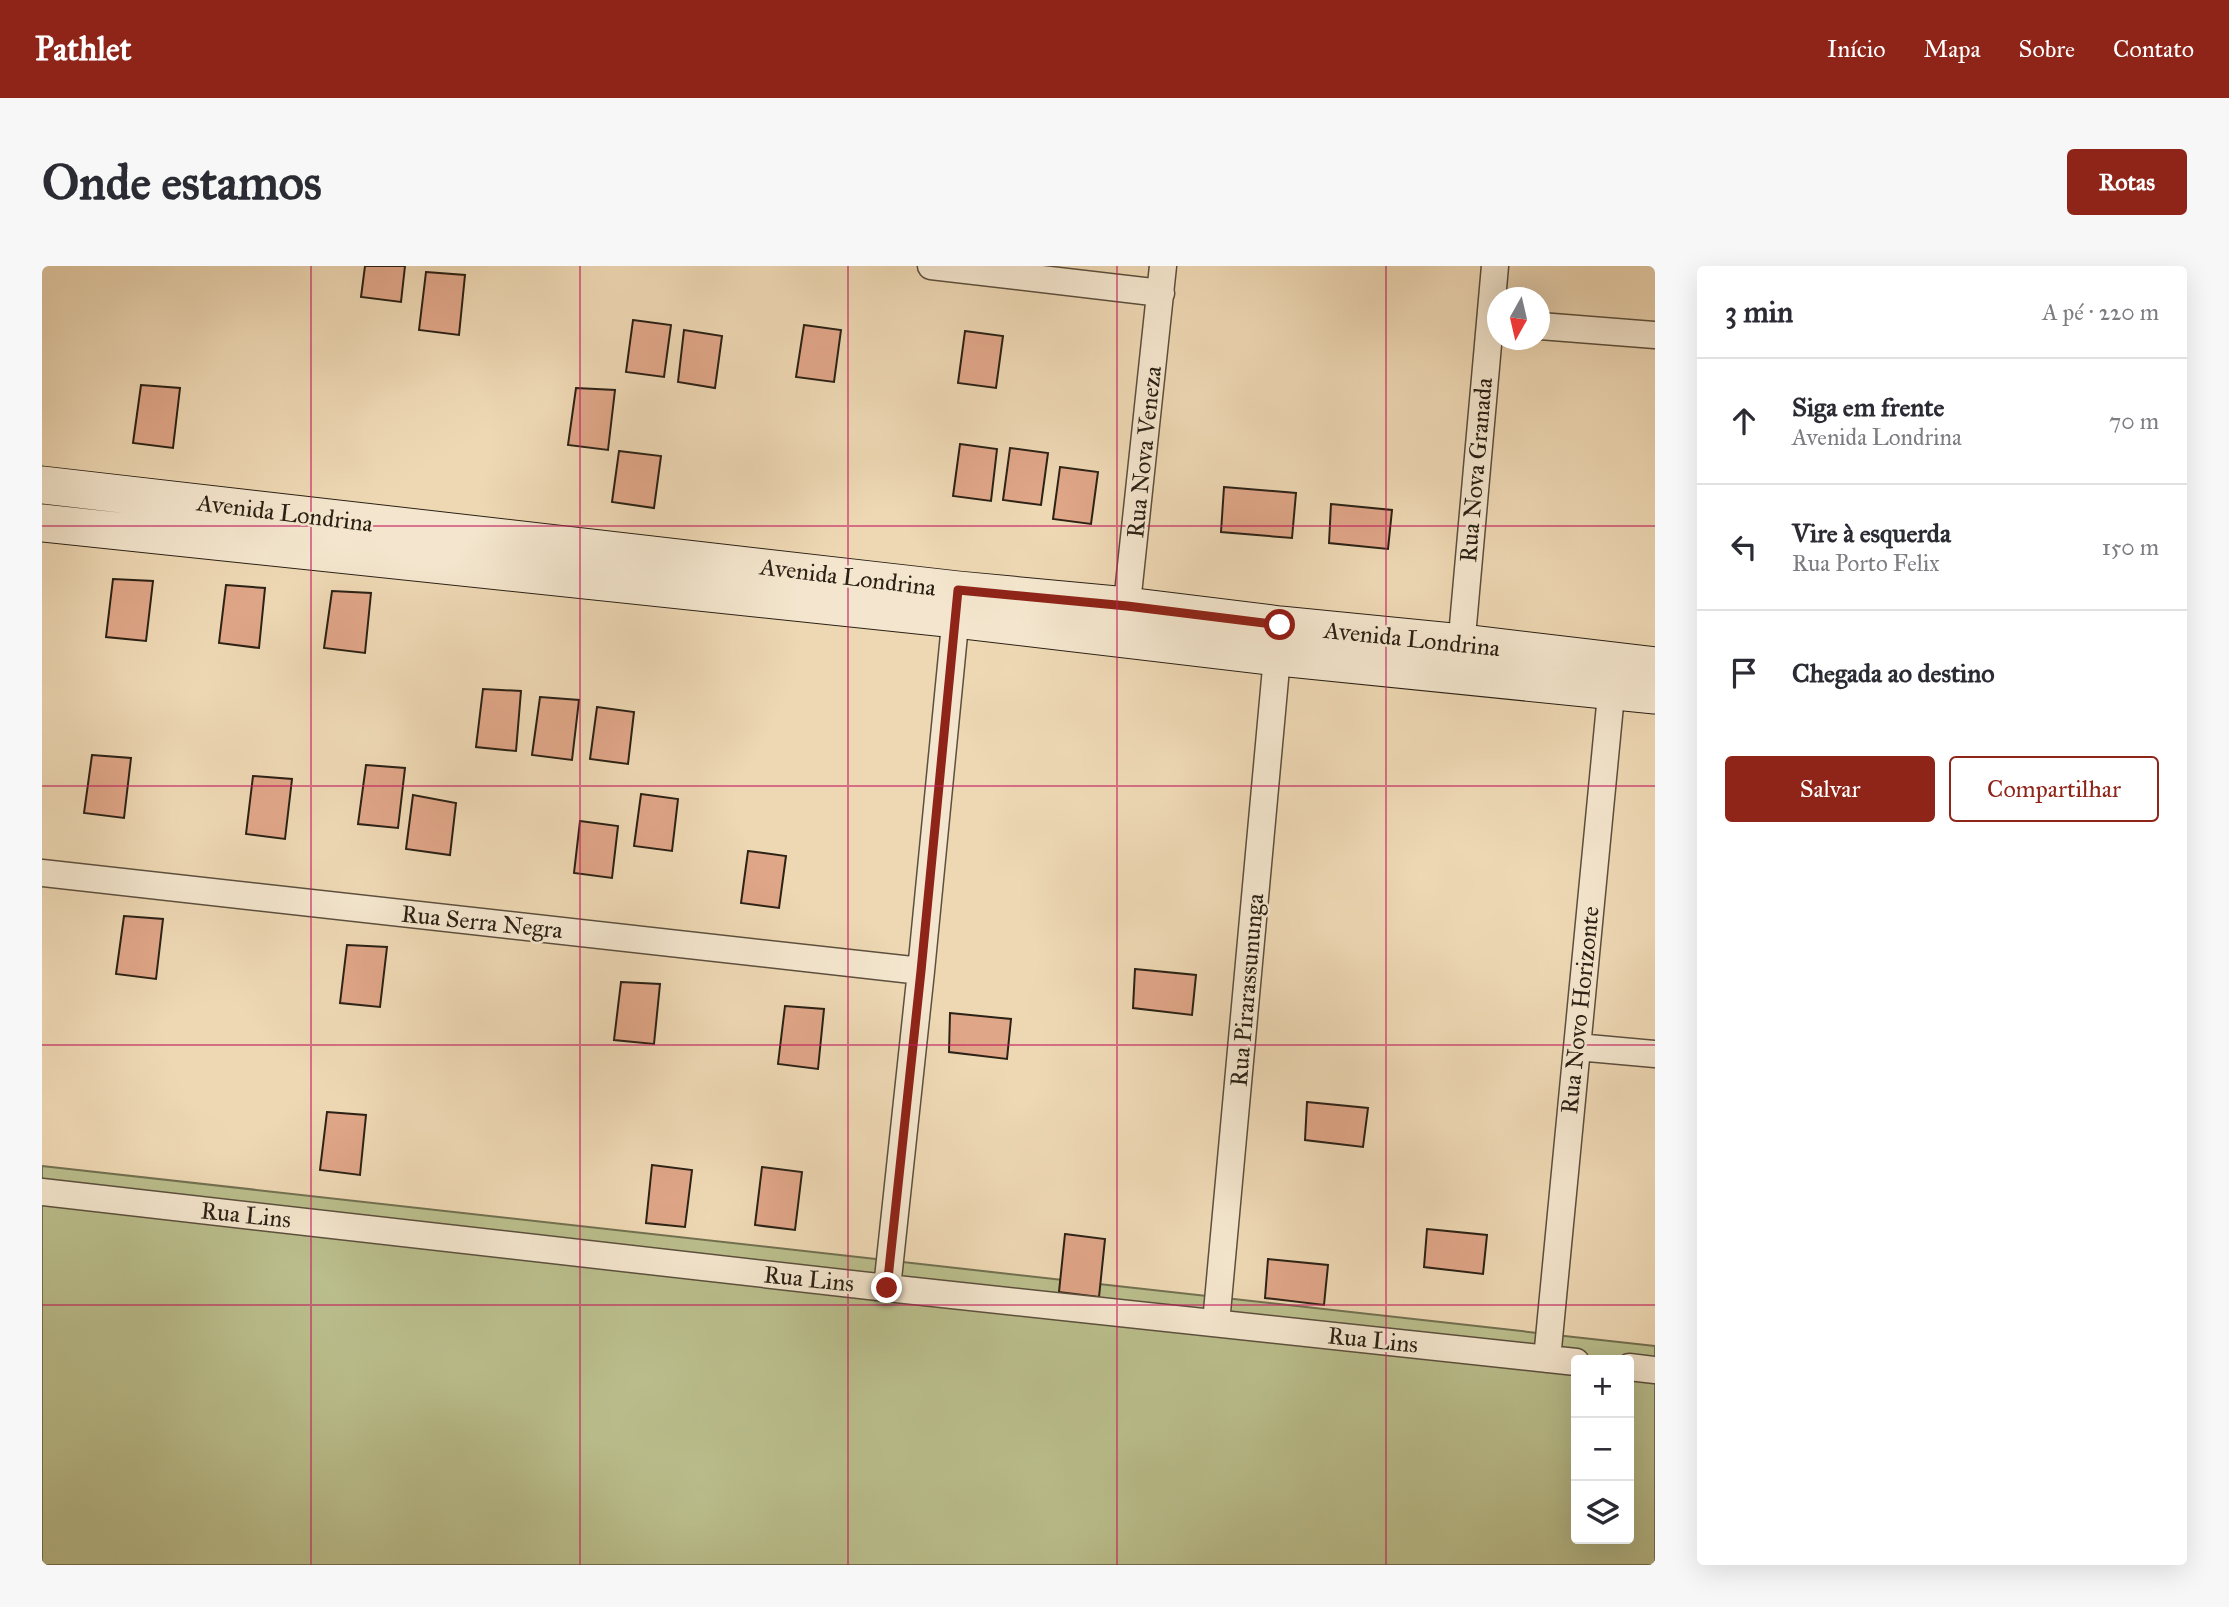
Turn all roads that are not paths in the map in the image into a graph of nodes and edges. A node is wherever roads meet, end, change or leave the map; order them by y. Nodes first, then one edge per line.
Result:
1 (931, 266) edge
2 (1163, 266) edge
3 (1494, 266) edge
4 (1494, 287) edge
5 (1161, 293) junction
6 (1550, 327) edge
7 (1655, 335) edge
8 (1490, 350) edge
9 (42, 485) edge
10 (42, 523) edge
11 (957, 605) junction
12 (1125, 622) junction
13 (1278, 657) junction
14 (1460, 659) junction
15 (1655, 666) edge
16 (1613, 676) junction
17 (1655, 695) edge
18 (42, 873) edge
19 (921, 971) junction
20 (1577, 1046) junction
21 (1655, 1054) edge
22 (42, 1192) edge
23 (887, 1288) junction
24 (1216, 1323) junction
25 (1547, 1359) junction
26 (1571, 1361) edge
27 (1634, 1368) edge
28 (1655, 1370) edge

1 - 5 street
2 - 5 street, Rua Nova Veneza
3 - 4 street, Rua Nova Granada
5 - 12 street, Rua Nova Veneza
6 - 7 street
8 - 14 street, Rua Nova Granada
9 - 11 street, Avenida Londrina
10 - 11 street, Avenida Londrina
11 - 12 street, Avenida Londrina
11 - 19 street
12 - 13 street, Avenida Londrina
12 - 14 street, Avenida Londrina
13 - 14 street, Avenida Londrina
13 - 24 street, Rua Pirarassununga
14 - 16 street, Avenida Londrina
15 - 16 street, Avenida Londrina
16 - 17 street, Avenida Londrina
16 - 20 street, Rua Novo Horizonte
18 - 19 street, Rua Serra Negra
19 - 23 street
20 - 21 street
20 - 25 street, Rua Novo Horizonte
22 - 23 street, Rua Lins
23 - 24 street, Rua Lins
24 - 25 street, Rua Lins
25 - 26 street, Rua Lins
27 - 28 street

